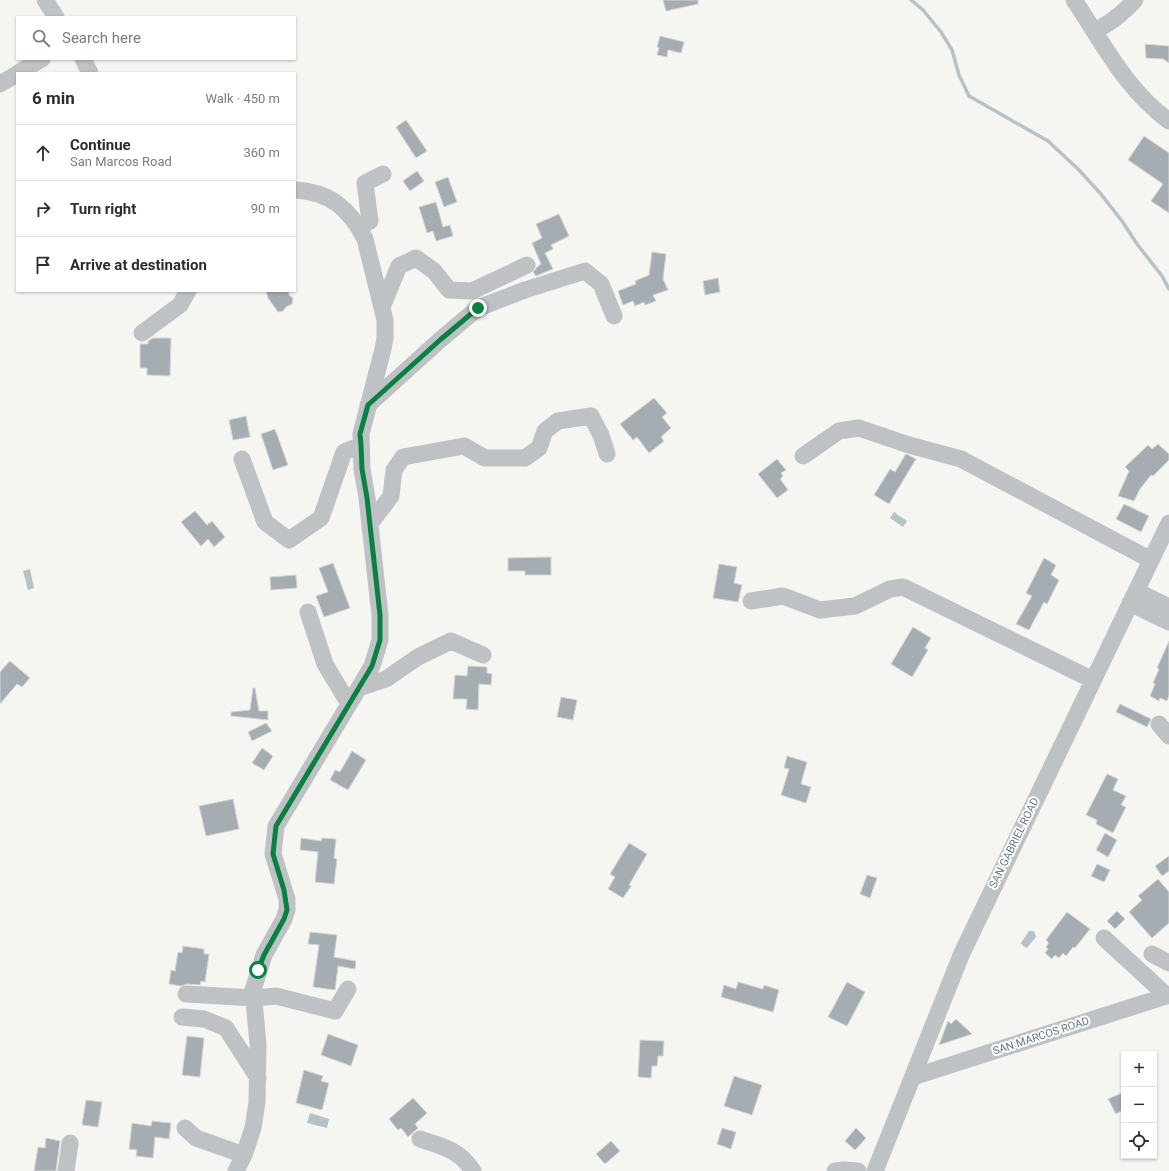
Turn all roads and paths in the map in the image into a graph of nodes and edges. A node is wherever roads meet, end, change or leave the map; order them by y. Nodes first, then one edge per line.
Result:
1 (45, 0) edge
2 (1074, 0) edge
3 (1135, 0) edge
4 (55, 16) edge
5 (1094, 31) junction
6 (40, 60) edge
7 (84, 60) edge
8 (20, 72) edge
9 (90, 72) edge
10 (16, 74) edge
11 (0, 84) edge
12 (1169, 121) edge
13 (383, 174) dead end
14 (296, 190) edge
15 (358, 227) junction
16 (527, 265) dead end
17 (187, 292) edge
18 (382, 306) junction
19 (614, 316) dead end
20 (142, 333) dead end
21 (368, 405) junction
22 (361, 445) junction
23 (607, 454) dead end
24 (803, 456) dead end
25 (242, 459) dead end
26 (1169, 523) edge
27 (370, 524) junction
28 (1151, 560) junction
29 (1133, 597) junction
30 (751, 601) dead end
31 (1169, 607) edge
32 (308, 612) dead end
33 (1169, 622) edge
34 (483, 655) dead end
35 (1093, 680) junction
36 (359, 688) junction
37 (349, 704) junction
38 (1104, 938) dead end
39 (1152, 954) dead end
40 (1169, 963) edge
41 (348, 989) dead end
42 (186, 994) dead end
43 (1168, 996) edge
44 (254, 998) junction
45 (182, 1017) dead end
46 (913, 1077) junction
47 (258, 1078) junction
48 (185, 1128) dead end
49 (420, 1139) dead end
50 (70, 1143) dead end
51 (244, 1155) junction
52 (66, 1171) edge
53 (236, 1171) edge
54 (473, 1171) edge
55 (835, 1171) edge
56 (858, 1171) edge
57 (875, 1171) edge

1 - 4 street
2 - 5 street
3 - 5 street
5 - 12 street
6 - 8 street
7 - 9 street
10 - 11 street
13 - 15 street
14 - 15 street
15 - 18 street
16 - 18 street
17 - 20 street
18 - 21 street
19 - 21 street
21 - 22 street
22 - 25 street
22 - 27 street
23 - 27 street
24 - 28 street
26 - 28 street, SAN GABRIEL ROAD
27 - 36 street
28 - 29 street, SAN GABRIEL ROAD
29 - 31 street
29 - 33 street
29 - 35 street, SAN GABRIEL ROAD
30 - 35 street
32 - 37 street
34 - 36 street
35 - 46 street, SAN GABRIEL ROAD
36 - 37 street
37 - 44 street
38 - 43 street
39 - 40 street
41 - 44 street
42 - 44 street
43 - 46 street, SAN MARCOS ROAD
44 - 47 street
45 - 47 street
46 - 57 street, SAN GABRIEL ROAD
47 - 51 street
48 - 51 street
49 - 54 street
50 - 52 street
51 - 53 street
55 - 56 street

